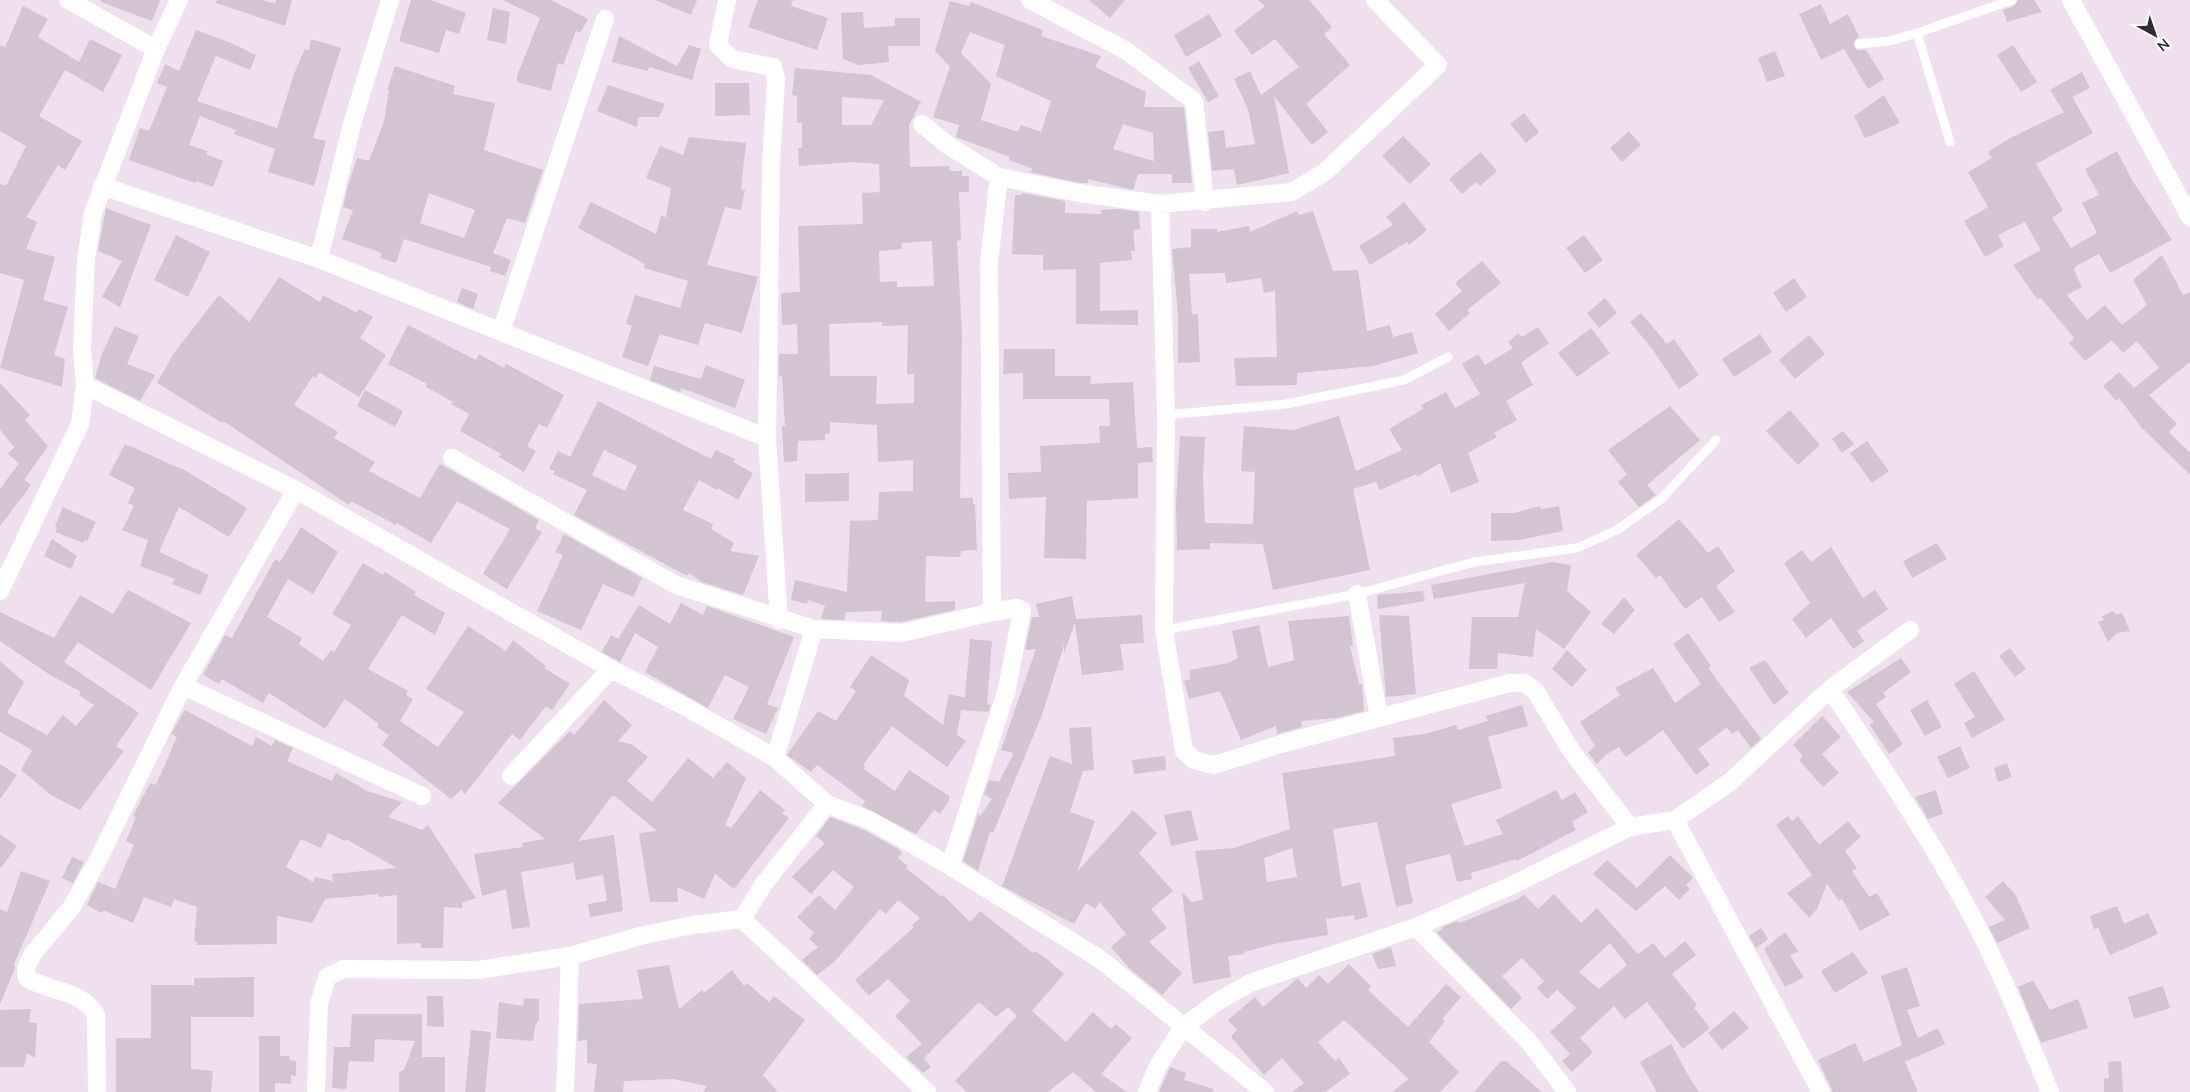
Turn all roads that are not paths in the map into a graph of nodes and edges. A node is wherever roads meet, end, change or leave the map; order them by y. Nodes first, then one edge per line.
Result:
1 (68, 0) edge
2 (179, 0) edge
3 (390, 0) edge
4 (726, 0) edge
5 (1030, 0) edge
6 (1375, 0) edge
7 (2012, 0) edge
8 (2071, 0) edge
9 (605, 19) dead end
10 (1918, 33) junction
11 (1859, 44) dead end
12 (156, 49) junction
13 (922, 124) dead end
14 (1950, 142) dead end
15 (998, 177) junction
16 (102, 186) junction
17 (1205, 202) junction
18 (1160, 204) junction
19 (2190, 217) edge
20 (319, 259) junction
21 (500, 332) junction
22 (1448, 357) dead end
23 (86, 385) junction
24 (1166, 415) junction
25 (767, 438) junction
26 (1716, 440) dead end
27 (452, 458) dead end
28 (296, 490) junction
29 (0, 590) edge
30 (1358, 594) junction
31 (992, 612) junction
32 (779, 620) junction
33 (814, 629) junction
34 (1164, 630) junction
35 (1910, 630) dead end
36 (611, 669) junction
37 (183, 686) junction
38 (1830, 689) junction
39 (1379, 718) junction
40 (775, 758) junction
41 (512, 776) dead end
42 (422, 796) dead end
43 (827, 804) junction
44 (1675, 820) junction
45 (1630, 828) junction
46 (950, 866) junction
47 (742, 919) junction
48 (1416, 926) junction
49 (570, 956) junction
50 (1182, 1027) junction
51 (97, 1092) edge
52 (316, 1092) edge
53 (565, 1092) edge
54 (927, 1092) edge
55 (1147, 1092) edge
56 (1265, 1092) edge
57 (1567, 1092) edge
58 (1820, 1092) edge
59 (2050, 1092) edge

1 - 12 street
2 - 12 street
3 - 20 street
4 - 25 street
5 - 17 street
6 - 17 street
7 - 10 lane
8 - 19 street
9 - 21 street
10 - 11 lane
10 - 14 lane
12 - 16 street
13 - 15 street
15 - 18 street
15 - 31 street
16 - 20 street
16 - 23 street
17 - 18 street
18 - 24 street
20 - 21 street
21 - 25 street
22 - 24 lane
23 - 28 street
23 - 29 street
24 - 34 street
25 - 32 street
26 - 30 lane
27 - 32 street
28 - 36 street
28 - 37 street
30 - 34 lane
30 - 39 street
31 - 33 street
31 - 46 street
32 - 33 street
33 - 40 street
34 - 39 street
35 - 38 street
36 - 40 street
36 - 41 street
37 - 42 street
37 - 51 street
38 - 44 street
38 - 59 street
39 - 45 street
40 - 43 street
43 - 46 street
43 - 47 street
44 - 45 street
44 - 58 street
45 - 48 street
46 - 50 street
47 - 49 street
47 - 54 street
48 - 50 street
48 - 57 street
49 - 52 street
49 - 53 street
50 - 55 street
50 - 56 street

